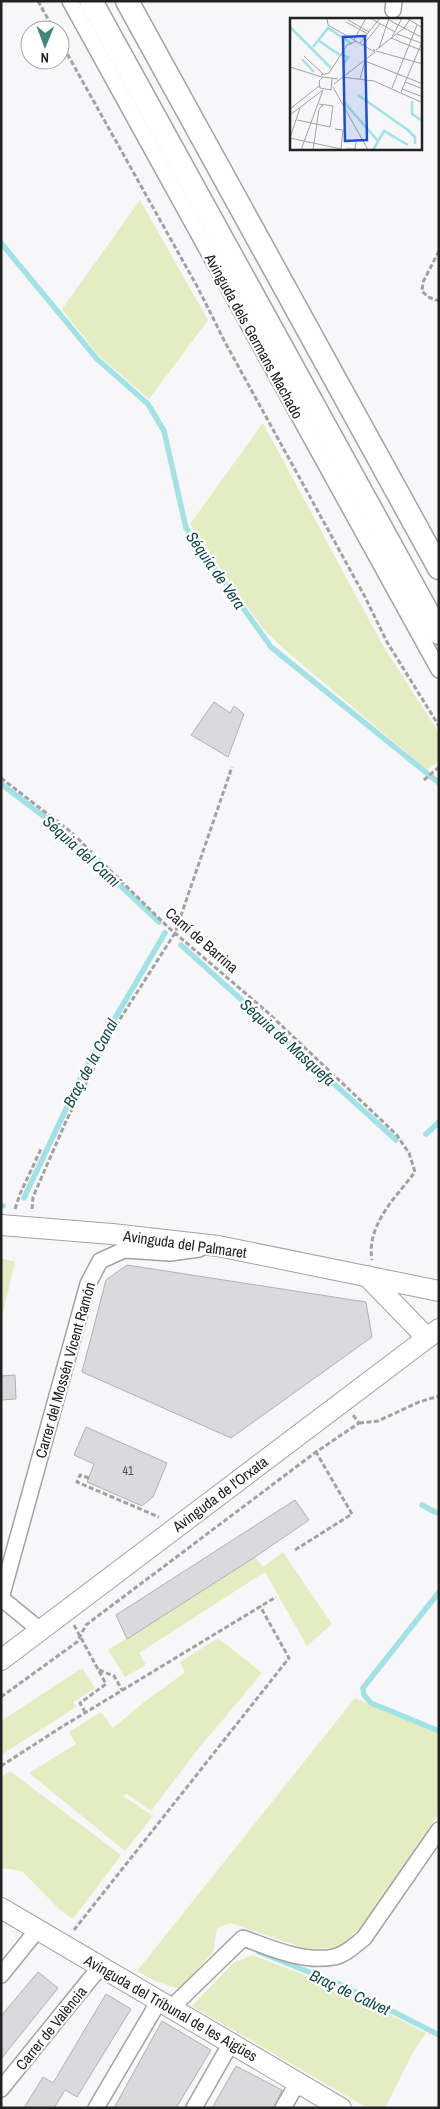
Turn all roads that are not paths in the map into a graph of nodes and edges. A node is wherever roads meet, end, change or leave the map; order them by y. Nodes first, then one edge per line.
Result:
1 (70, 1) edge
2 (90, 1) edge
3 (127, 1) edge
4 (439, 568) edge
5 (439, 633) edge
6 (439, 670) edge
7 (6, 1226) edge
8 (218, 1246) junction
9 (367, 1276) junction
10 (439, 1291) edge
11 (433, 1333) edge
12 (1, 1598) edge
13 (40, 1630) junction
14 (1, 1660) edge
15 (439, 1830) edge
16 (1, 1908) edge
17 (38, 1929) junction
18 (100, 1967) junction
19 (1, 1975) edge
20 (165, 2005) junction
21 (231, 2043) junction
22 (298, 2082) junction
23 (1, 2090) edge
24 (96, 2108) edge
25 (194, 2108) edge
26 (283, 2108) edge
27 (342, 2108) edge

1 - 6 street, Avinguda dels Germans Machado
2 - 5 main road, Avinguda dels Germans Machado
3 - 4 main road
7 - 8 main road, Avinguda del Palmaret
8 - 9 main road, Avinguda del Palmaret
8 - 12 street, Carrer del Mossén Vicent Ramón
9 - 10 main road, Avinguda del Palmaret
9 - 11 main road
11 - 13 main road, Avinguda de l'Orxata
12 - 13 street
13 - 14 main road, Avinguda de l'Orxata
15 - 20 street
16 - 17 main road, Avinguda del Tribunal de les Aigües
17 - 18 main road, Avinguda del Tribunal de les Aigües
17 - 19 street
18 - 20 main road, Avinguda del Tribunal de les Aigües
18 - 23 street, Carrer de València
20 - 21 main road, Avinguda del Tribunal de les Aigües
20 - 24 street
21 - 22 main road, Avinguda del Tribunal de les Aigües
21 - 25 street
22 - 26 street
22 - 27 main road, Avinguda del Tribunal de les Aigües

